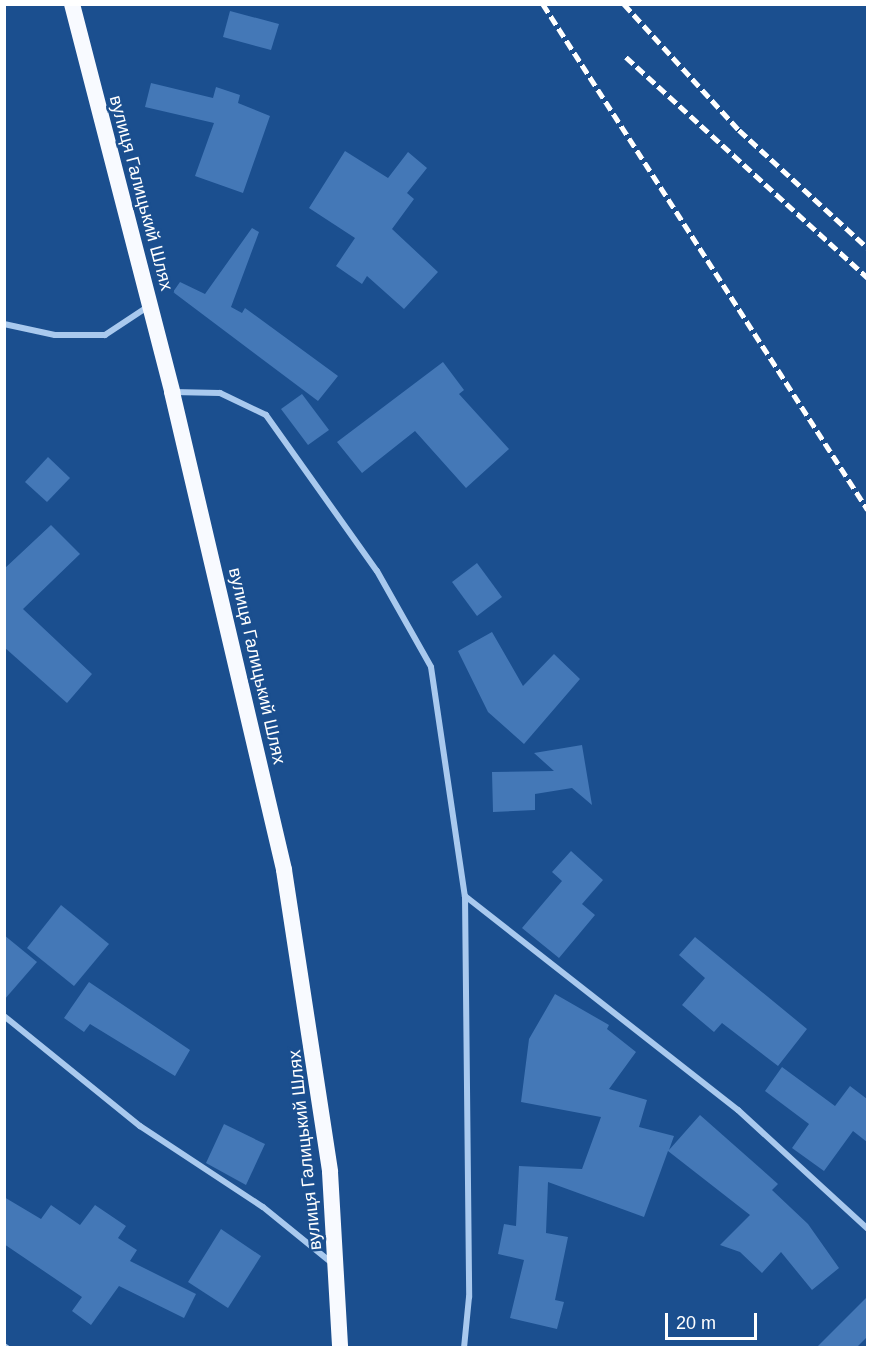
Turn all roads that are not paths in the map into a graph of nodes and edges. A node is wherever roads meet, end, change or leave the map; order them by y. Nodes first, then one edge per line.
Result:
1 (72, 4) edge
2 (150, 305) junction
3 (4, 324) edge
4 (172, 392) junction
5 (465, 896) junction
6 (4, 1016) edge
7 (867, 1229) edge
8 (337, 1266) junction
9 (340, 1347) edge
10 (464, 1347) edge

1 - 2 highway, вулиця Галицький Шлях
2 - 3 street
2 - 4 highway, вулиця Галицький Шлях
4 - 5 street
4 - 8 highway, вулиця Галицький Шлях
5 - 7 street
5 - 10 street
6 - 8 street
8 - 9 highway, вулиця Галицький Шлях

